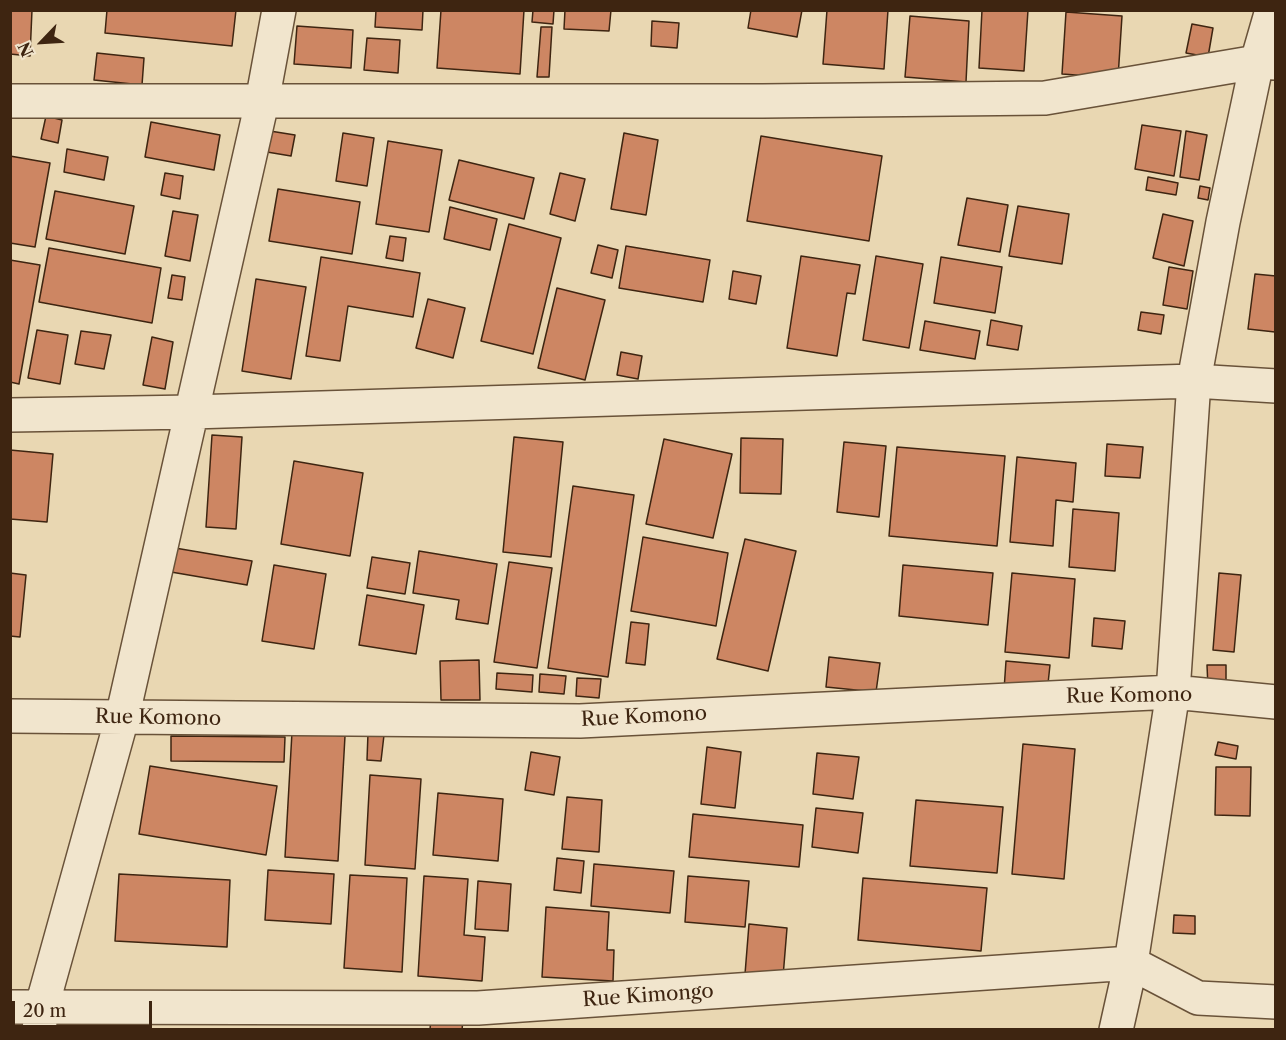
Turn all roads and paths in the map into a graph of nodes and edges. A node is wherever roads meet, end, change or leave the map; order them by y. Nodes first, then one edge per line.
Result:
1 (279, 10) edge
2 (1272, 10) edge
3 (1266, 63) edge
4 (10, 101) edge
5 (262, 102) junction
6 (1194, 381) junction
7 (1275, 386) edge
8 (192, 412) junction
9 (10, 415) edge
10 (1173, 692) junction
11 (1275, 702) edge
12 (10, 716) edge
13 (122, 718) junction
14 (1131, 963) junction
15 (1275, 1002) edge
16 (30, 1014) edge
17 (1116, 1029) edge

1 - 5 street
2 - 3 street
3 - 5 street
3 - 6 street
4 - 5 street
5 - 8 street
6 - 7 street
6 - 8 street
6 - 10 street
8 - 9 street
8 - 13 street
10 - 11 street, Rue Komono
10 - 13 street, Rue Komono
10 - 14 street
12 - 13 street, Rue Komono
13 - 16 street
14 - 15 street
14 - 16 street, Rue Kimongo
14 - 17 street

